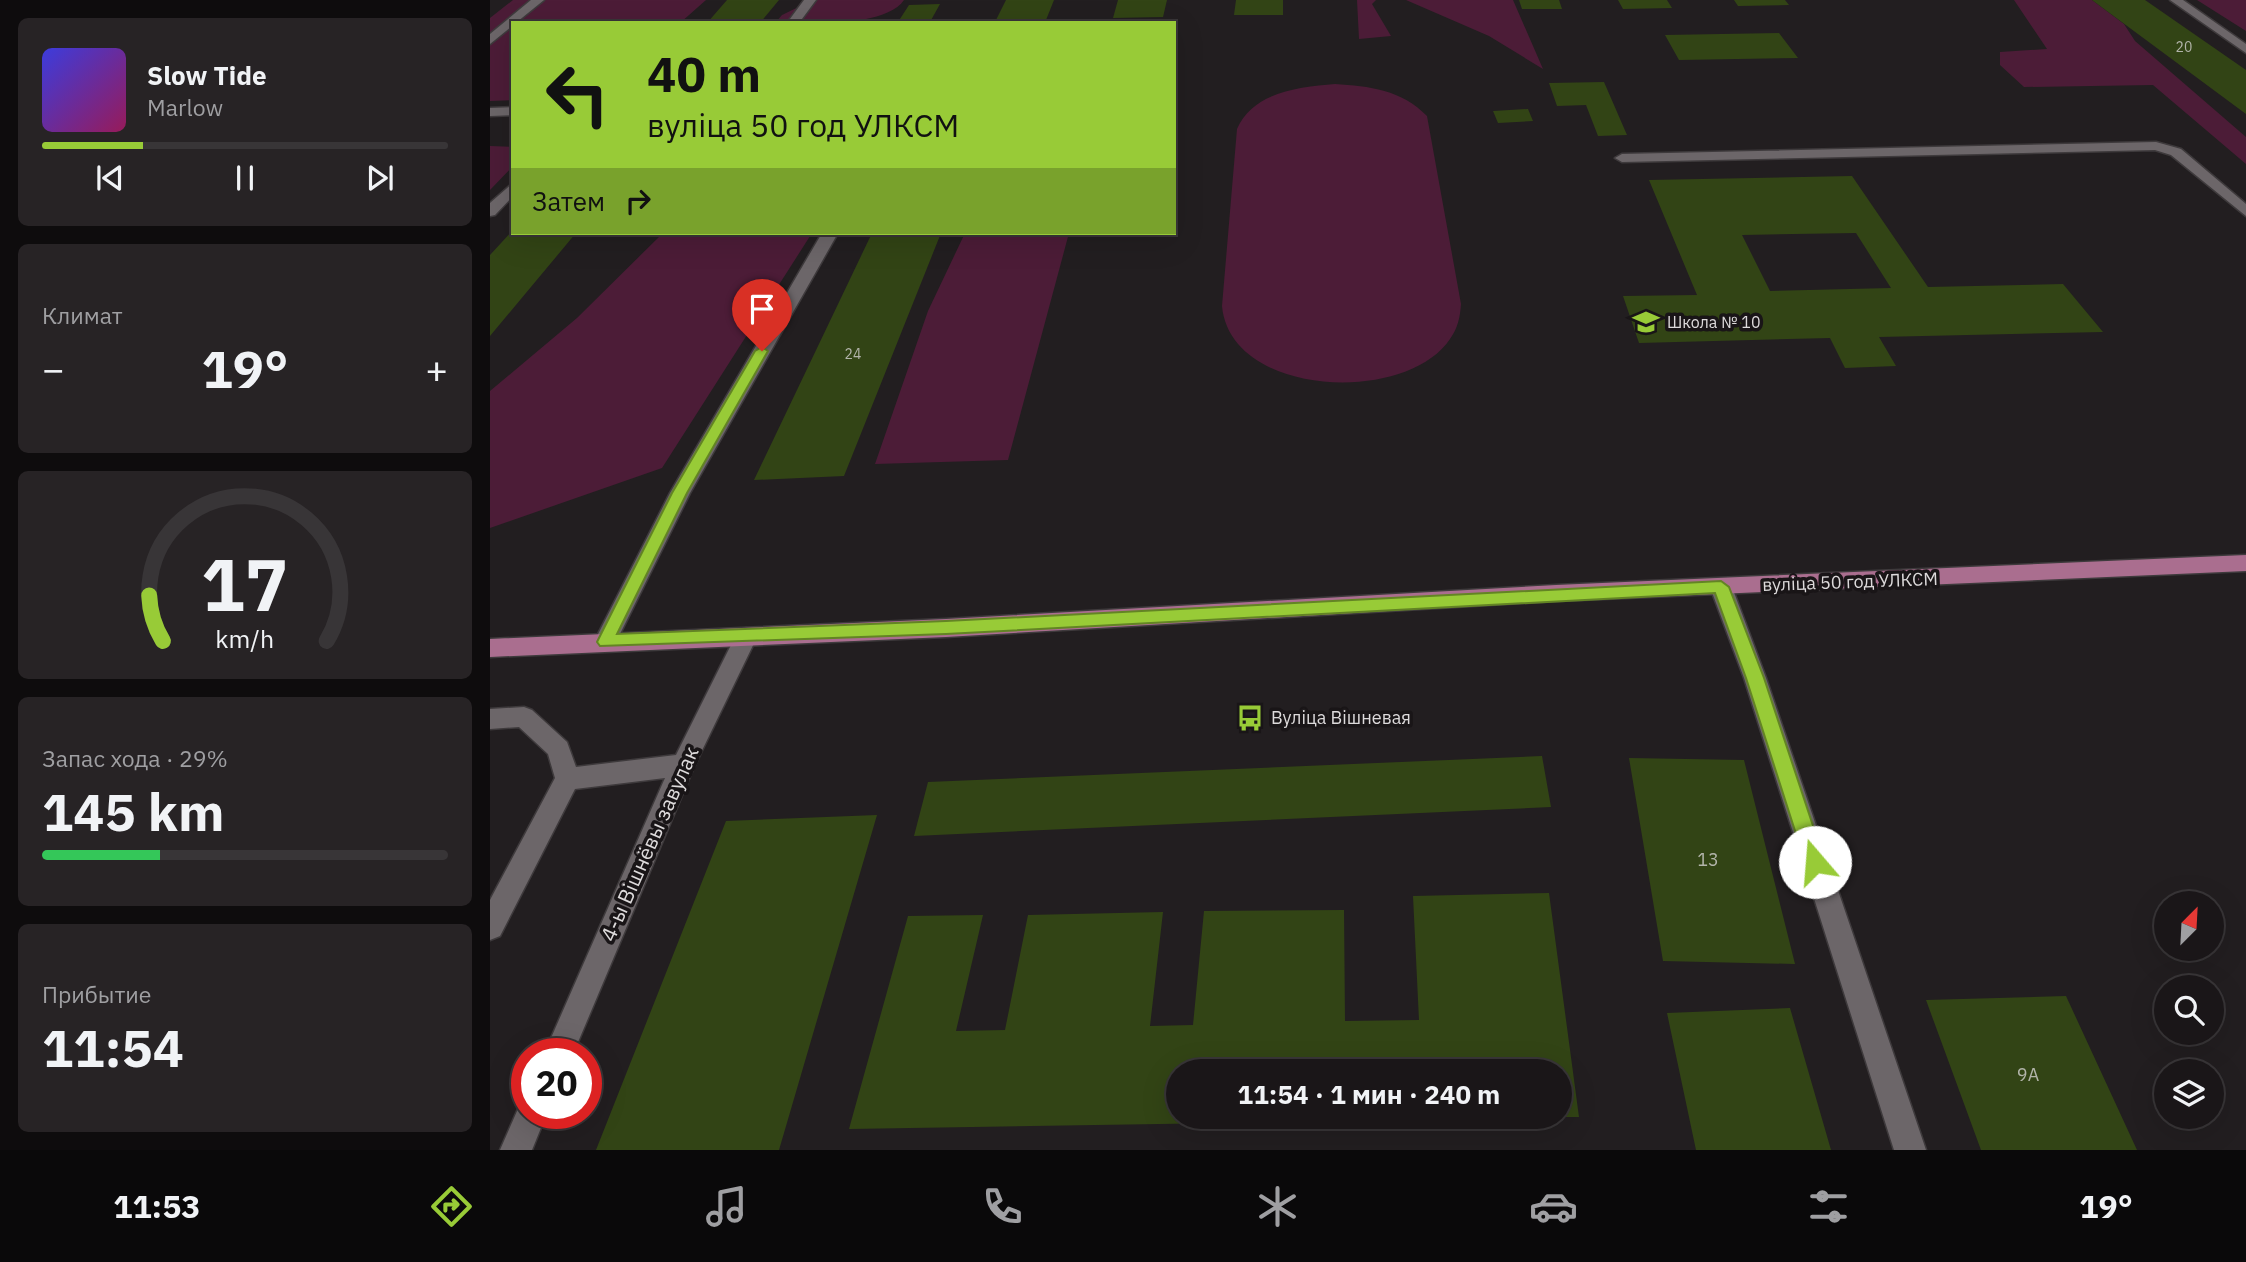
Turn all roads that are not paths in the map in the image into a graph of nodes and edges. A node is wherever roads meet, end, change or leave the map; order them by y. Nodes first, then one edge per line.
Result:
1 (538, 0) edge
2 (810, 0) edge
3 (2176, 0) edge
4 (513, 21) edge
5 (794, 21) edge
6 (511, 22) edge
7 (490, 40) edge
8 (2246, 49) edge
9 (511, 111) edge
10 (490, 112) edge
11 (1622, 158) dead end
12 (511, 189) edge
13 (490, 212) edge
14 (2246, 212) edge
15 (829, 235) edge
16 (2246, 563) edge
17 (1721, 587) junction
18 (746, 637) junction
19 (606, 642) junction
20 (490, 648) edge
21 (490, 719) edge
22 (683, 765) junction
23 (567, 779) junction
24 (490, 926) edge
25 (565, 1038) edge
26 (525, 1129) edge
27 (516, 1150) edge
28 (1910, 1150) edge

1 - 4 street
2 - 5 street
3 - 8 street
6 - 7 street
9 - 10 street
11 - 14 street
12 - 13 street
15 - 19 street
16 - 17 main road, вуліца 50 год УЛКСМ
17 - 18 main road, вуліца 50 год УЛКСМ
17 - 28 street
18 - 19 main road, вуліца 50 год УЛКСМ
18 - 22 street, 4-ы Вішнёвы завулак
19 - 20 main road, вуліца 50 год УЛКСМ
21 - 23 street
22 - 23 street
22 - 25 street, 4-ы Вішнёвы завулак
23 - 24 street
26 - 27 street

